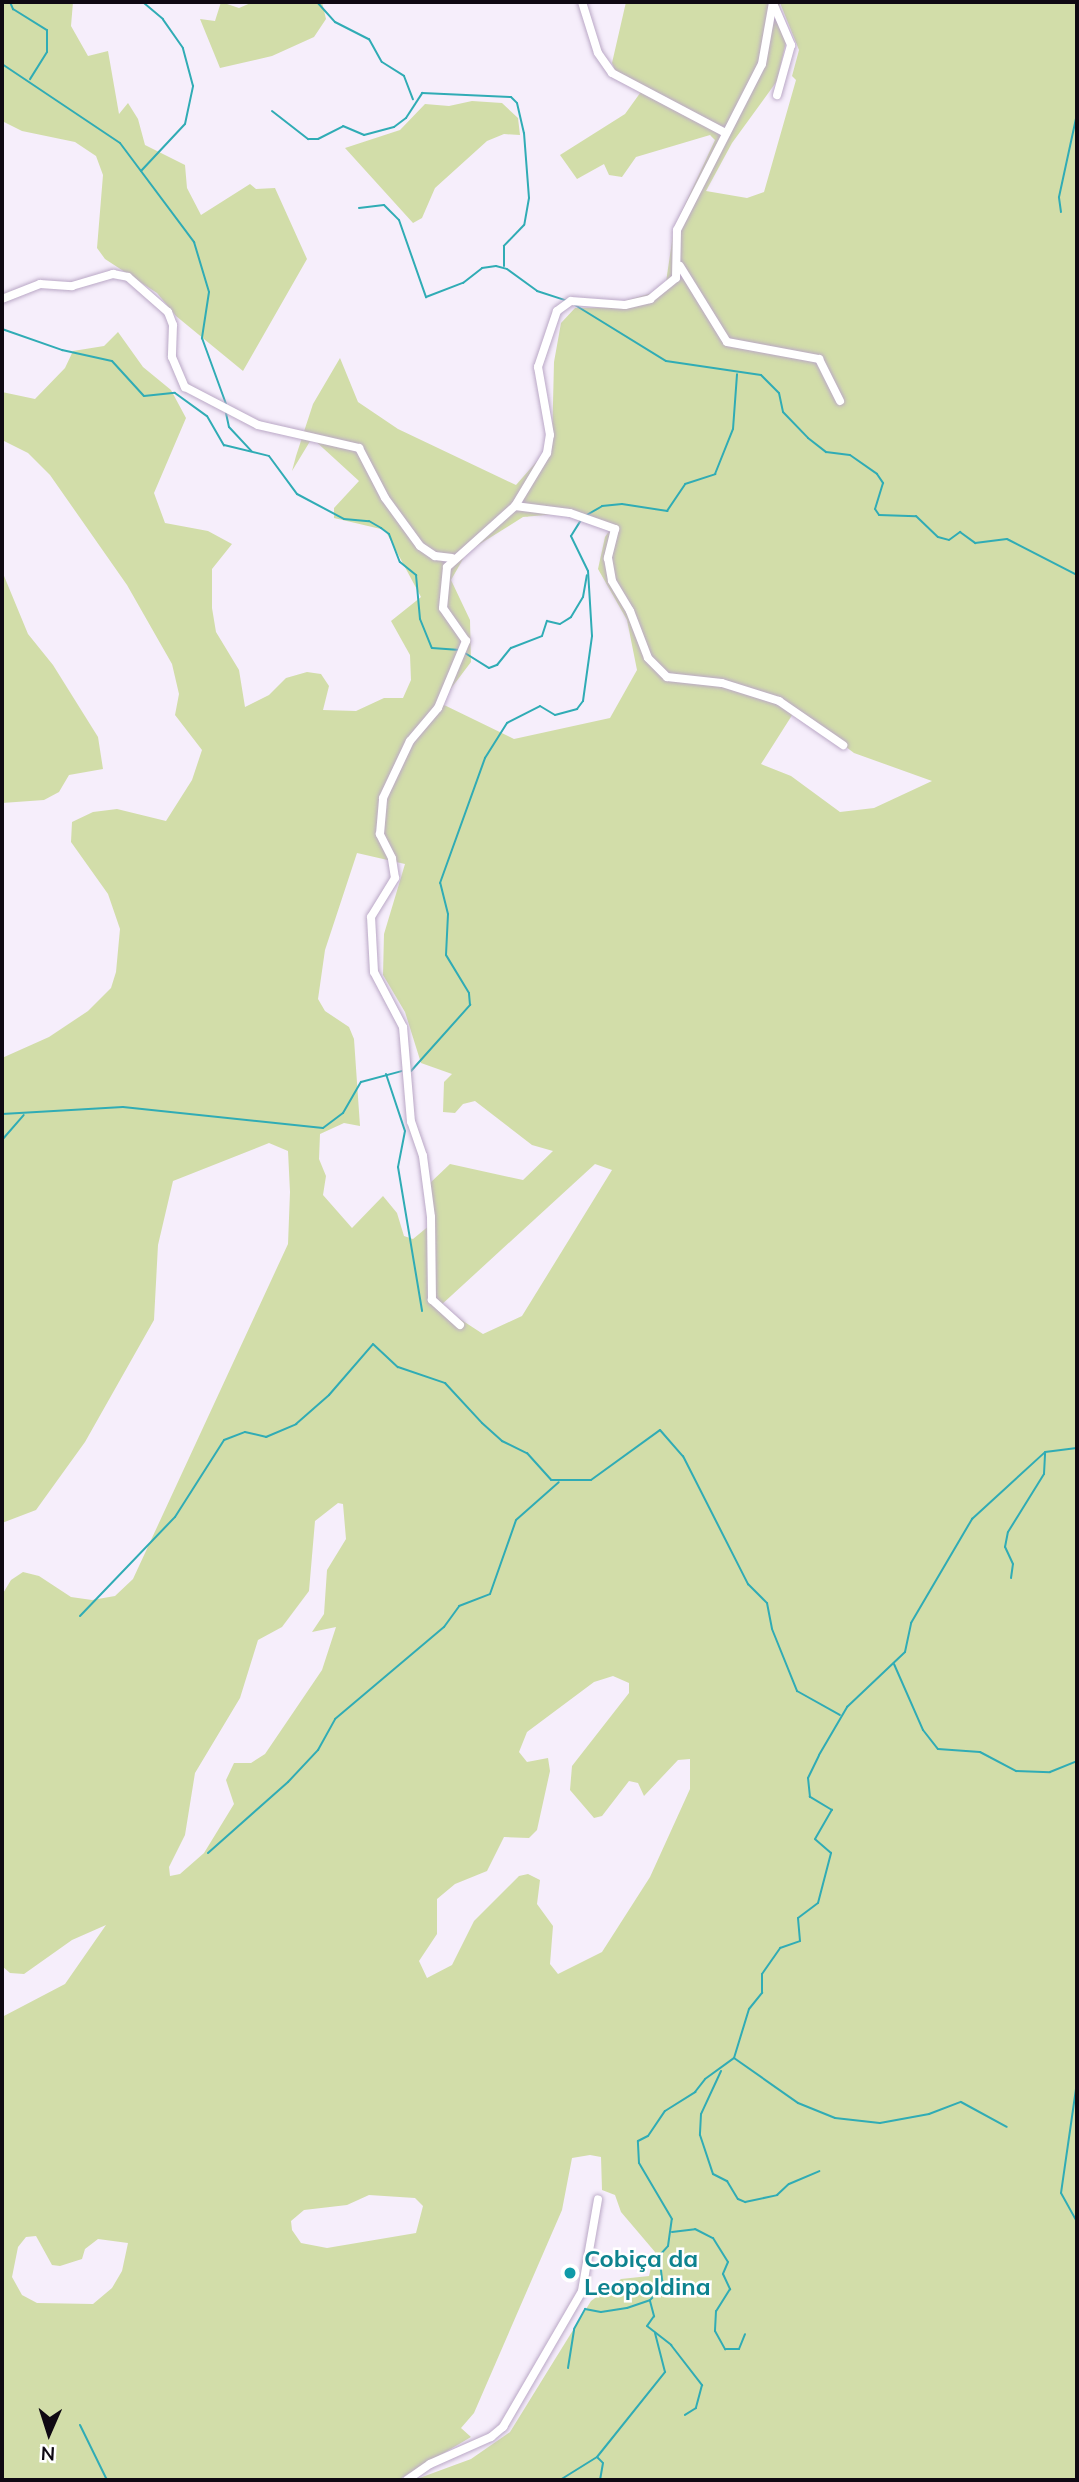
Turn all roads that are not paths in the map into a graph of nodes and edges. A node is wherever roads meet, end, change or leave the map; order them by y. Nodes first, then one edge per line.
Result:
1 (582, 2) edge
2 (773, 2) edge
3 (777, 95) dead end
4 (726, 133) junction
5 (680, 266) junction
6 (2, 299) edge
7 (840, 401) dead end
8 (515, 506) junction
9 (452, 558) junction
10 (843, 745) dead end
11 (460, 1325) dead end
12 (598, 2199) dead end
13 (407, 2480) edge

1 - 4 street
2 - 3 street
2 - 4 street
4 - 5 street
5 - 7 street
5 - 8 street
6 - 9 street
8 - 9 street
8 - 10 street
9 - 11 street
12 - 13 street

